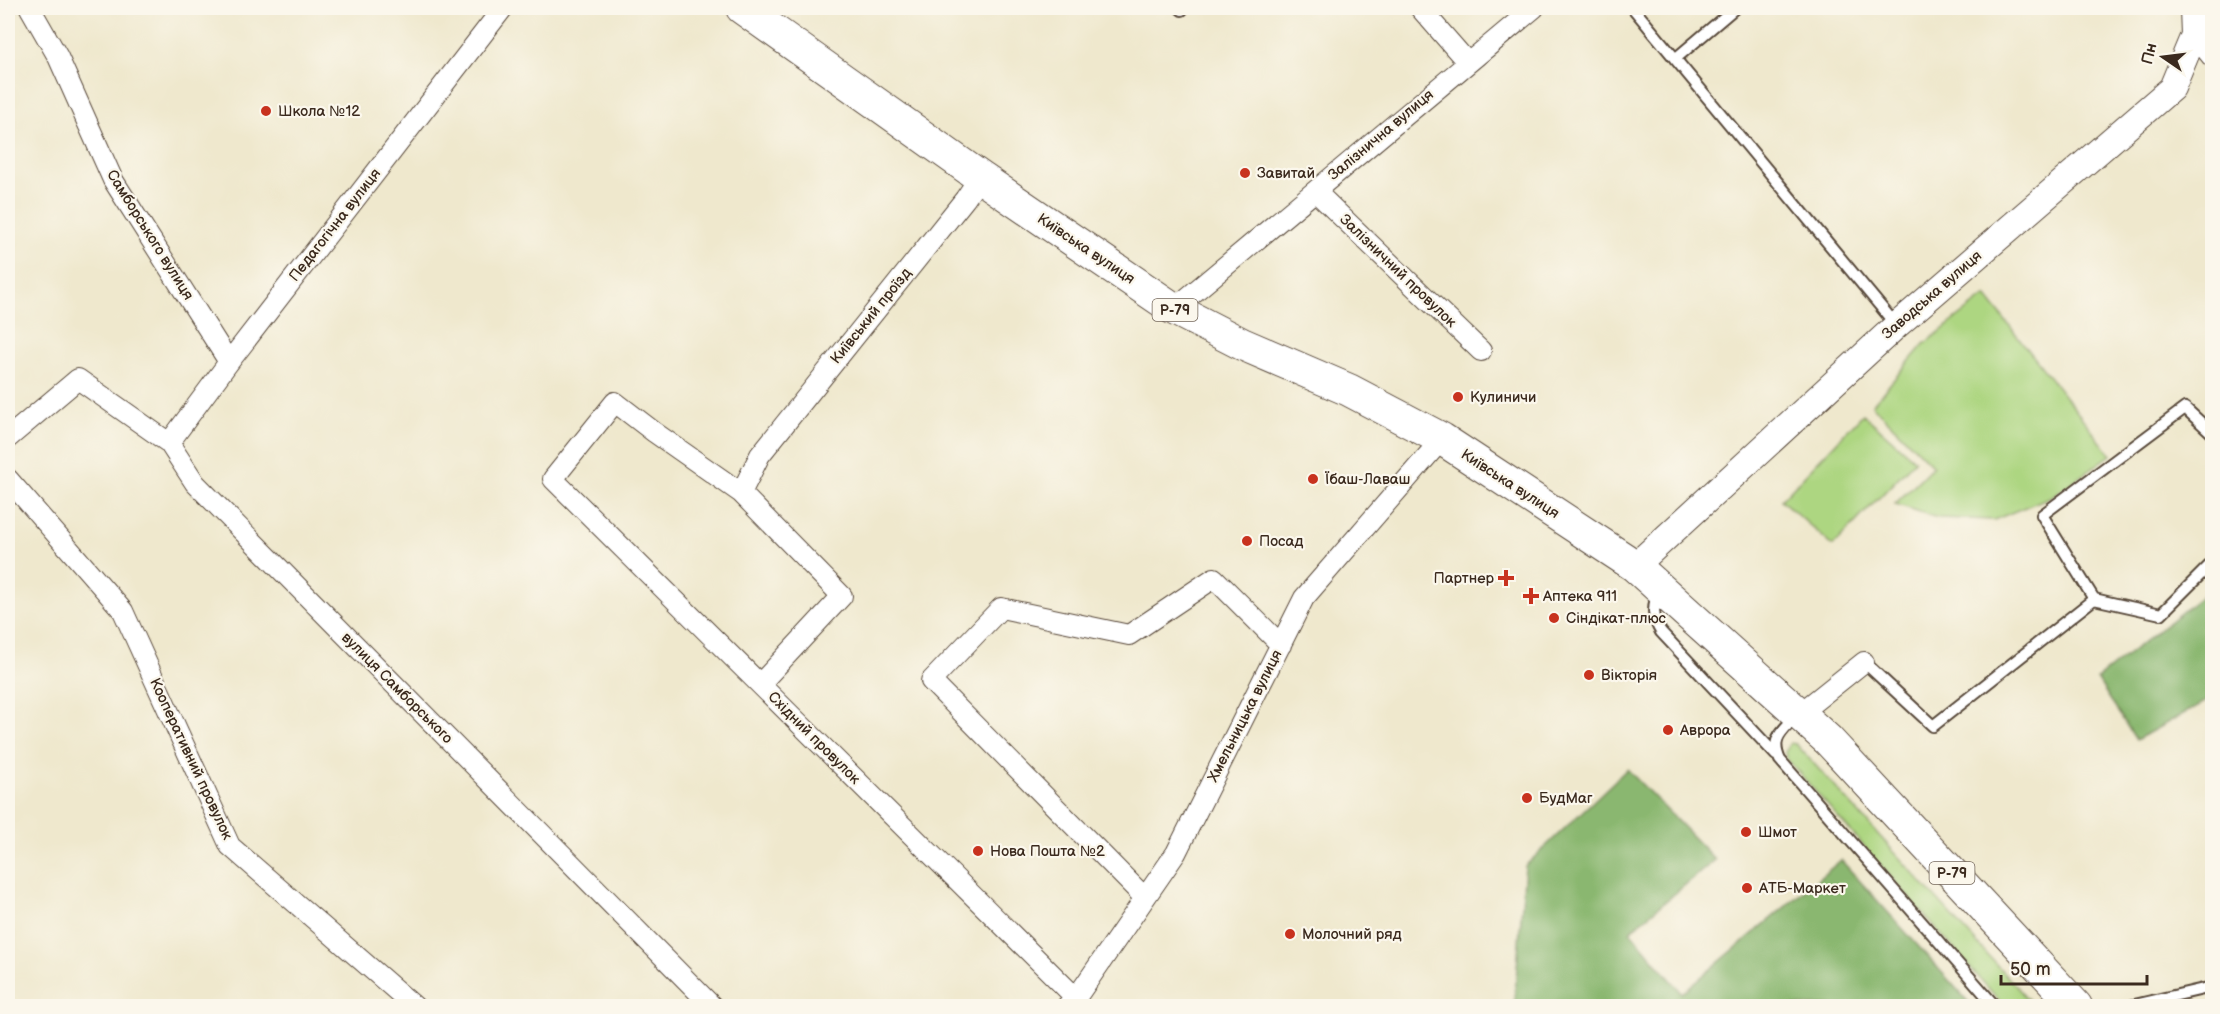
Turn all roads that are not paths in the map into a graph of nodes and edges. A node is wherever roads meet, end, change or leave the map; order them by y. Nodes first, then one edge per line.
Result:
1 (30, 8) edge
2 (503, 8) edge
3 (742, 8) edge
4 (1420, 8) edge
5 (1533, 8) edge
6 (1633, 8) edge
7 (1735, 8) edge
8 (2193, 8) edge
9 (2194, 35) junction
10 (2212, 57) edge
11 (1675, 59) junction
12 (1468, 63) junction
13 (980, 177) junction
14 (1315, 191) junction
15 (1174, 309) junction
16 (1896, 326) junction
17 (1481, 351) dead end
18 (229, 362) junction
19 (2212, 433) edge
20 (8, 438) edge
21 (1442, 439) junction
22 (169, 443) junction
23 (8, 479) edge
24 (741, 493) junction
25 (2212, 563) edge
26 (1635, 566) junction
27 (1662, 590) junction
28 (2094, 599) junction
29 (1281, 645) junction
30 (1864, 662) joint
31 (760, 684) junction
32 (1799, 714) junction
33 (1780, 760) junction
34 (1145, 898) junction
35 (2212, 987) edge
36 (1071, 1002) edge
37 (414, 1006) edge
38 (712, 1006) edge
39 (1995, 1006) edge
40 (2076, 1006) edge
41 (2130, 1006) edge

1 - 18 street, Самборського вулиця
2 - 18 street, Педагогічна вулиця
3 - 13 main road, Київська вулиця / Р-79
4 - 12 street
5 - 12 street, Залізнична вулиця
6 - 11 lane
7 - 11 lane
8 - 9 street, Заводська вулиця
9 - 10 street
9 - 16 street, Заводська вулиця
11 - 16 lane
12 - 14 street, Залізнична вулиця
13 - 15 main road, Київська вулиця / Р-79
13 - 24 street, Київський проїзд
14 - 15 street, Залізнична вулиця
14 - 17 street, Залізничний провулок
15 - 21 main road, Київська вулиця / Р-79
16 - 26 street, Заводська вулиця
18 - 22 street, Педагогічна вулиця
19 - 28 lane
20 - 22 street, вулиця Самборського
21 - 26 main road, Київська вулиця / Р-79
21 - 29 street, Хмельницька вулиця
22 - 38 street, вулиця Самборського
23 - 37 street, Кооперативний провулок
24 - 31 street
24 - 31 street, Східний провулок
25 - 28 lane
26 - 27 main road, Р-79
27 - 32 main road, Р-79
27 - 33 lane
28 - 30 lane
29 - 34 street, Хмельницька вулиця
29 - 34 street
30 - 32 street
31 - 36 street, Східний провулок
32 - 33 lane
32 - 40 main road, Р-79
33 - 39 lane
34 - 36 street, Хмельницька вулиця
35 - 41 lane

